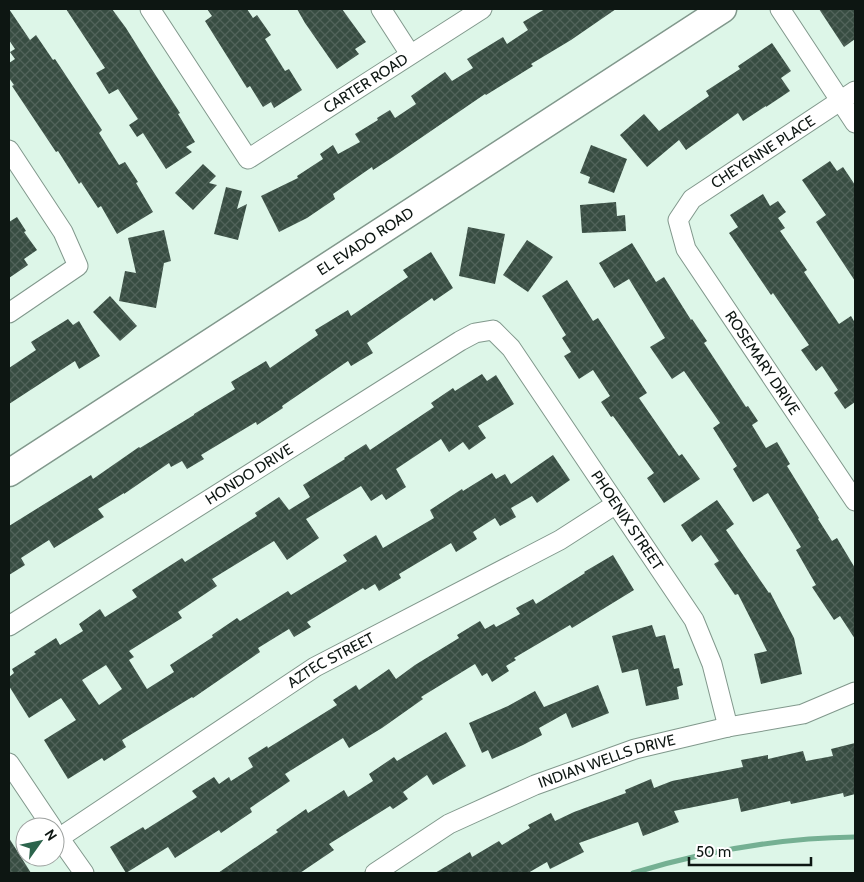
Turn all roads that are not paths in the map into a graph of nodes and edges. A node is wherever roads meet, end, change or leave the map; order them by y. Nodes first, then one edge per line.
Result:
1 (150, 9) edge
2 (381, 9) edge
3 (482, 9) edge
4 (723, 9) edge
5 (780, 9) edge
6 (410, 54) junction
7 (848, 96) edge
8 (855, 123) edge
9 (9, 150) edge
10 (678, 220) joint
11 (9, 313) edge
12 (493, 330) joint
13 (9, 473) edge
14 (855, 501) edge
15 (616, 504) junction
16 (9, 626) edge
17 (855, 692) edge
18 (728, 727) junction
19 (9, 763) edge
20 (45, 817) edge
21 (65, 826) edge
22 (65, 846) edge
23 (84, 873) edge
24 (375, 873) edge

1 - 6 street, CARTER ROAD
2 - 6 street
3 - 6 street, CARTER ROAD
4 - 13 main road, EL EVADO ROAD
5 - 7 street
7 - 8 street
7 - 10 street, CHEYENNE PLACE
9 - 11 street
10 - 14 street, ROSEMARY DRIVE
12 - 15 street, PHOENIX STREET
12 - 16 street, HONDO DRIVE
15 - 18 street, PHOENIX STREET
15 - 21 street, AZTEC STREET
17 - 18 street, INDIAN WELLS DRIVE
18 - 24 street, INDIAN WELLS DRIVE
19 - 20 street
22 - 23 street

